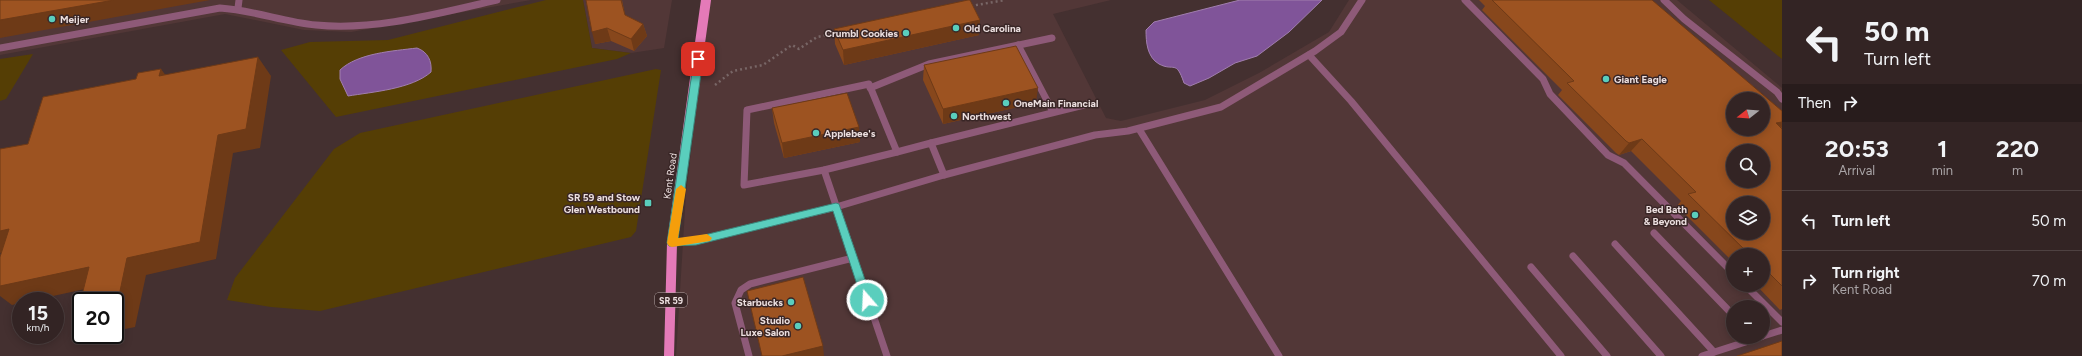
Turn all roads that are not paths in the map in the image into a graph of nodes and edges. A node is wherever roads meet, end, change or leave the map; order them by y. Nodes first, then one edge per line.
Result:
1 (239, 0) edge
2 (497, 0) edge
3 (706, 0) edge
4 (1465, 0) edge
5 (1664, 0) edge
6 (1364, 1) edge
7 (481, 2) edge
8 (238, 8) junction
9 (1052, 38) dead end
10 (1018, 45) junction
11 (0, 48) edge
12 (1309, 55) junction
13 (870, 88) junction
14 (1782, 99) edge
15 (1088, 104) dead end
16 (1053, 112) junction
17 (1139, 128) junction
18 (931, 143) junction
19 (897, 152) junction
20 (824, 170) junction
21 (944, 175) junction
22 (836, 207) junction
23 (1654, 233) dead end
24 (672, 243) junction
25 (1615, 244) dead end
26 (1573, 256) dead end
27 (853, 258) junction
28 (1726, 266) edge
29 (1531, 267) dead end
30 (1752, 292) edge
31 (1726, 308) edge
32 (1782, 322) edge
33 (1782, 330) edge
34 (1770, 334) edge
35 (1738, 344) edge
36 (1714, 352) junction
37 (669, 356) edge
38 (749, 356) edge
39 (885, 356) edge
40 (1279, 356) edge
41 (1561, 356) edge
42 (1607, 356) edge
43 (1661, 356) edge
44 (1702, 356) edge

1 - 8 lane
2 - 7 lane
3 - 24 main road, Kent Road / SR 59
4 - 28 lane
5 - 14 lane
6 - 12 lane
7 - 8 lane
8 - 11 lane
9 - 10 lane
10 - 13 lane
10 - 16 lane
12 - 17 lane
12 - 41 lane
13 - 19 lane
13 - 20 lane
15 - 16 lane
16 - 18 lane
17 - 21 lane
17 - 40 lane
18 - 19 lane
18 - 21 lane
19 - 20 lane
20 - 22 lane
21 - 22 lane
22 - 24 lane
22 - 27 lane
23 - 31 lane
24 - 37 main road, Kent Road / SR 59
25 - 36 lane
26 - 43 lane
27 - 38 lane
27 - 39 lane
29 - 42 lane
30 - 32 lane
33 - 34 lane
35 - 36 lane
36 - 44 lane

